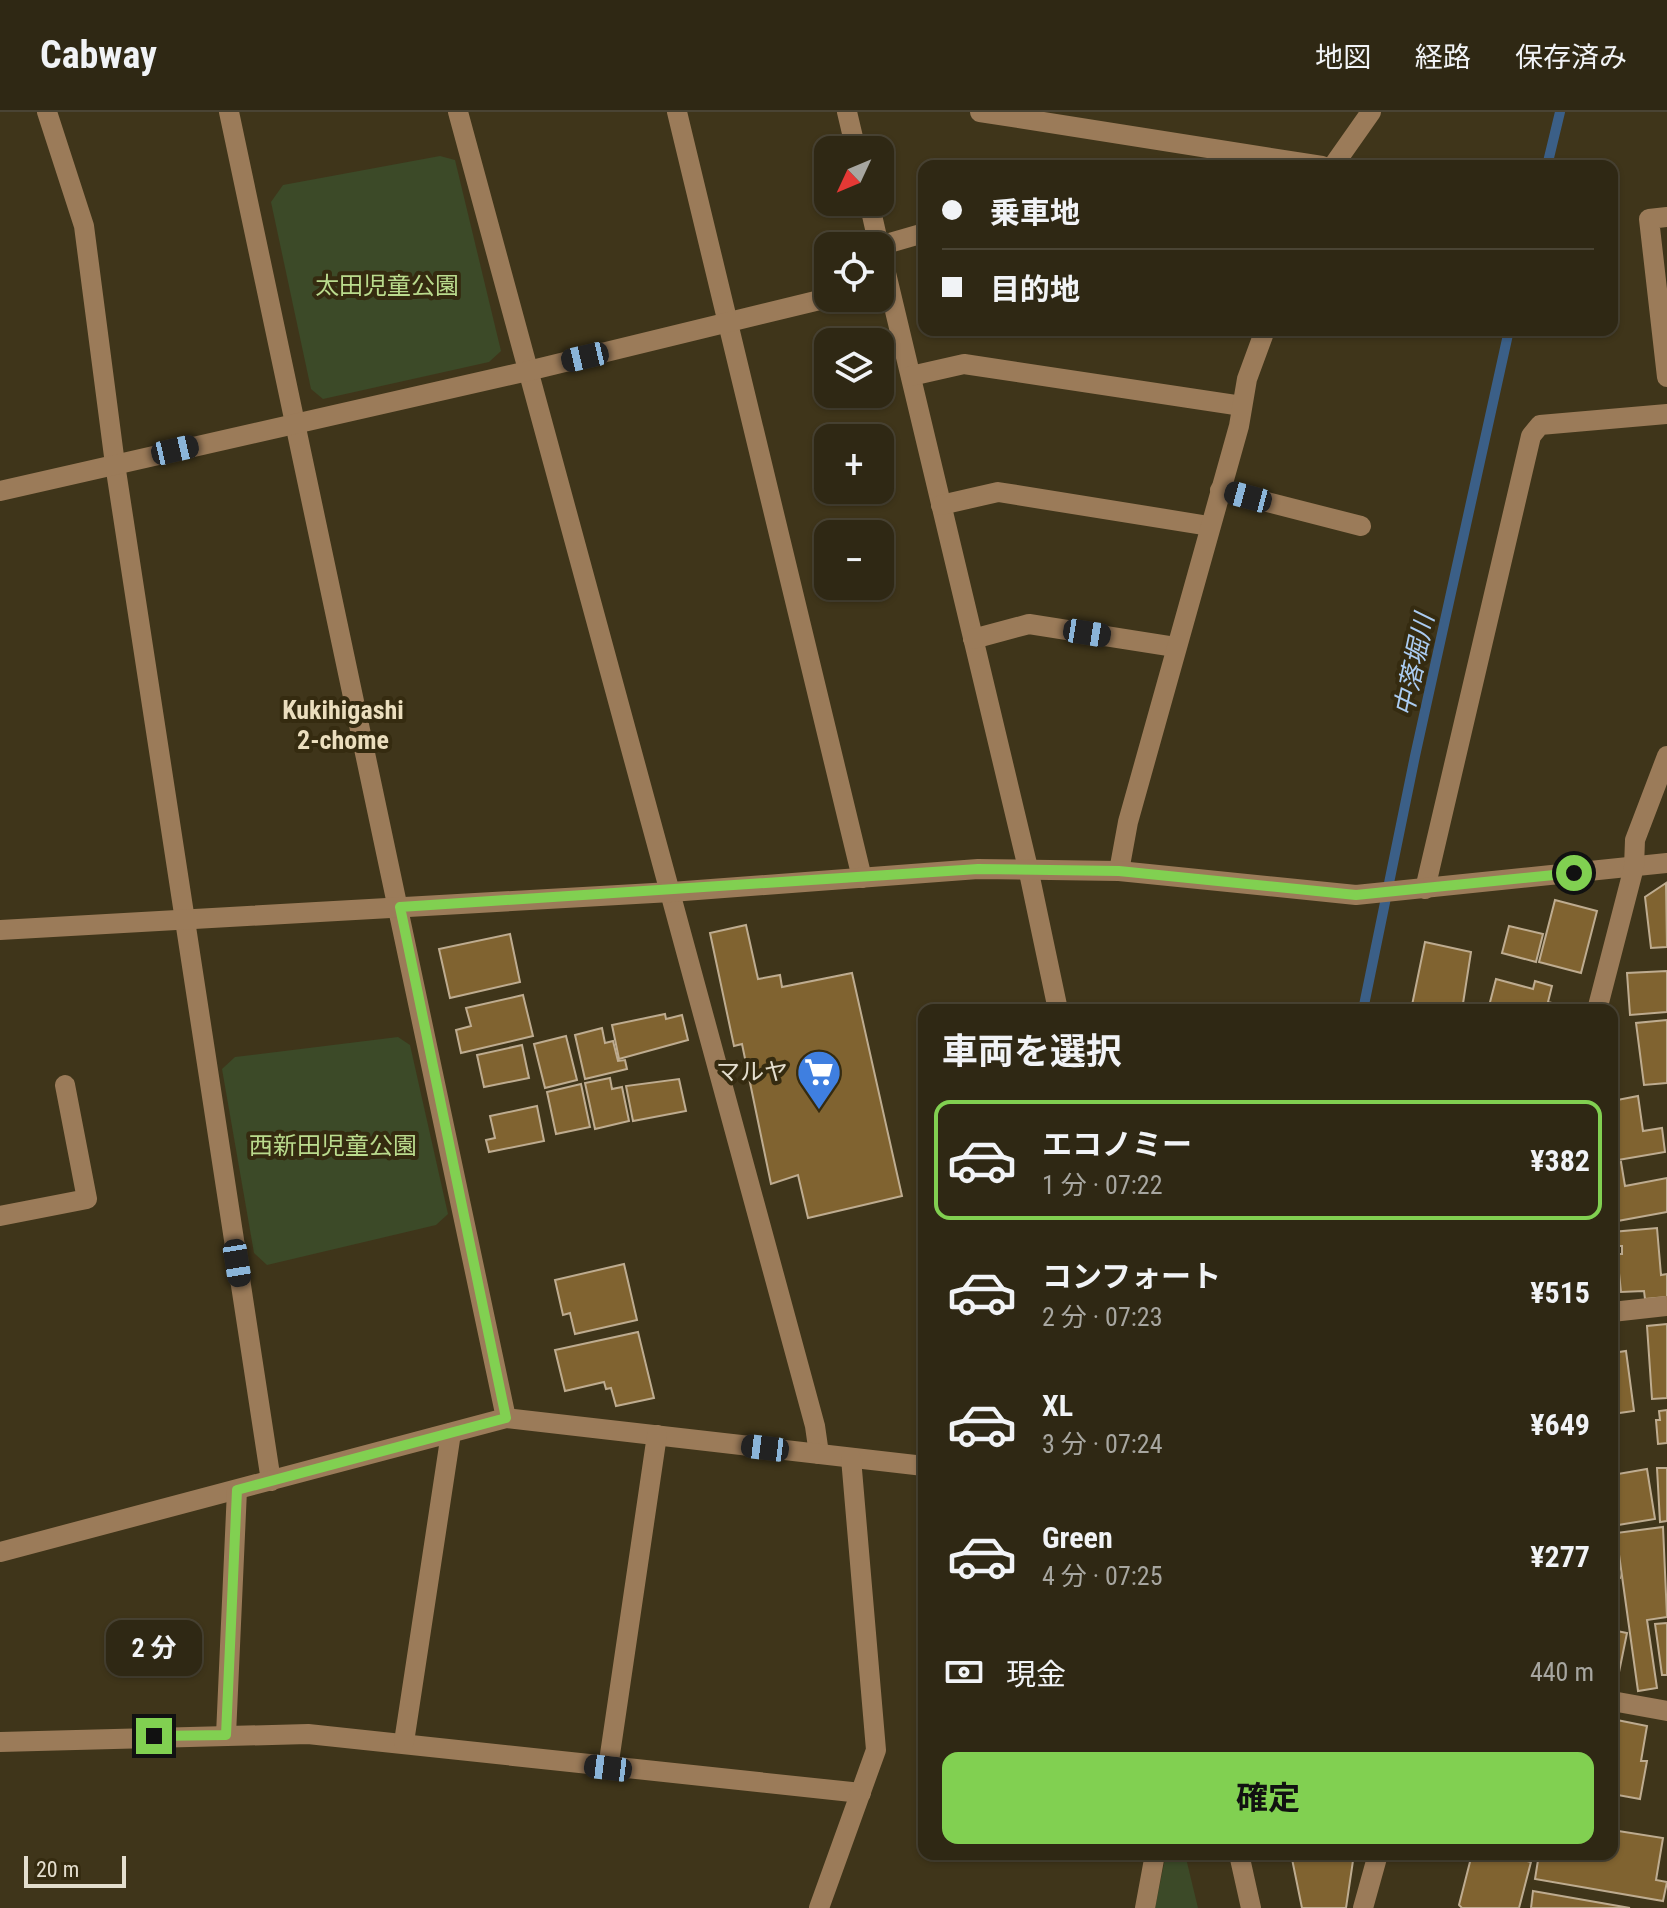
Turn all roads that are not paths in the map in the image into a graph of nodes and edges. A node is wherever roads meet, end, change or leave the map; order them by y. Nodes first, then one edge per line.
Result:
1 (47, 112) edge
2 (229, 112) edge
3 (458, 112) edge
4 (677, 112) edge
5 (847, 112) edge
6 (980, 112) edge
7 (1371, 112) edge
8 (853, 136) edge
9 (1284, 160) edge
10 (1337, 160) edge
11 (1667, 217) edge
12 (918, 235) edge
13 (894, 243) edge
14 (814, 301) edge
15 (893, 312) edge
16 (727, 323) junction
17 (1263, 336) edge
18 (528, 371) junction
19 (911, 376) junction
20 (1667, 377) edge
21 (1242, 406) junction
22 (1667, 414) edge
23 (295, 422) junction
24 (115, 464) junction
25 (1220, 490) junction
26 (0, 491) edge
27 (941, 505) junction
28 (1209, 526) junction
29 (1361, 526) dead end
30 (973, 639) junction
31 (1175, 647) junction
32 (1667, 756) edge
33 (1667, 863) edge
34 (1634, 867) junction
35 (1028, 868) junction
36 (1119, 871) junction
37 (862, 878) junction
38 (1420, 890) junction
39 (671, 892) junction
40 (400, 907) junction
41 (185, 919) junction
42 (0, 930) edge
43 (1057, 1004) edge
44 (1599, 1004) edge
45 (65, 1085) dead end
46 (0, 1216) edge
47 (1667, 1306) edge
48 (1618, 1311) edge
49 (506, 1418) junction
50 (451, 1433) junction
51 (657, 1435) junction
52 (819, 1454) junction
53 (851, 1458) junction
54 (918, 1465) edge
55 (271, 1481) junction
56 (237, 1490) junction
57 (0, 1552) edge
58 (1618, 1702) edge
59 (1667, 1711) edge
60 (226, 1735) junction
61 (0, 1742) edge
62 (404, 1742) junction
63 (608, 1768) junction
64 (861, 1793) junction
65 (1154, 1860) edge
66 (1240, 1860) edge
67 (1376, 1860) edge
68 (819, 1908) edge
69 (1145, 1908) edge
70 (1251, 1908) edge
71 (1363, 1908) edge

1 - 24 street
2 - 23 street
3 - 18 street
4 - 16 street
5 - 8 street
6 - 9 street
7 - 10 street
11 - 20 street
12 - 13 street
14 - 16 street
15 - 19 street
16 - 18 street
16 - 37 street
17 - 21 street
18 - 23 street
18 - 39 street
19 - 21 street
19 - 27 street
21 - 25 street
22 - 38 street
23 - 24 street
23 - 40 street
24 - 26 street
24 - 41 street
25 - 28 street
25 - 29 street
27 - 28 street
27 - 30 street
28 - 31 street
30 - 31 street
30 - 35 street
31 - 36 street
32 - 34 street
33 - 34 street
34 - 38 street
34 - 44 street
35 - 36 street
35 - 37 street
35 - 43 street
36 - 38 street
37 - 39 street
39 - 40 street
39 - 52 street
40 - 41 street
40 - 49 street
41 - 42 street
41 - 55 street
45 - 46 street
47 - 48 street
49 - 50 street
49 - 51 street
50 - 55 street
50 - 62 street
51 - 52 street
51 - 63 street
52 - 53 street
53 - 54 street
53 - 64 street
55 - 56 street
56 - 57 street
56 - 60 street
58 - 59 street
60 - 61 street
60 - 62 street
62 - 63 street
63 - 64 street
64 - 68 street
65 - 69 street
66 - 70 street
67 - 71 street

